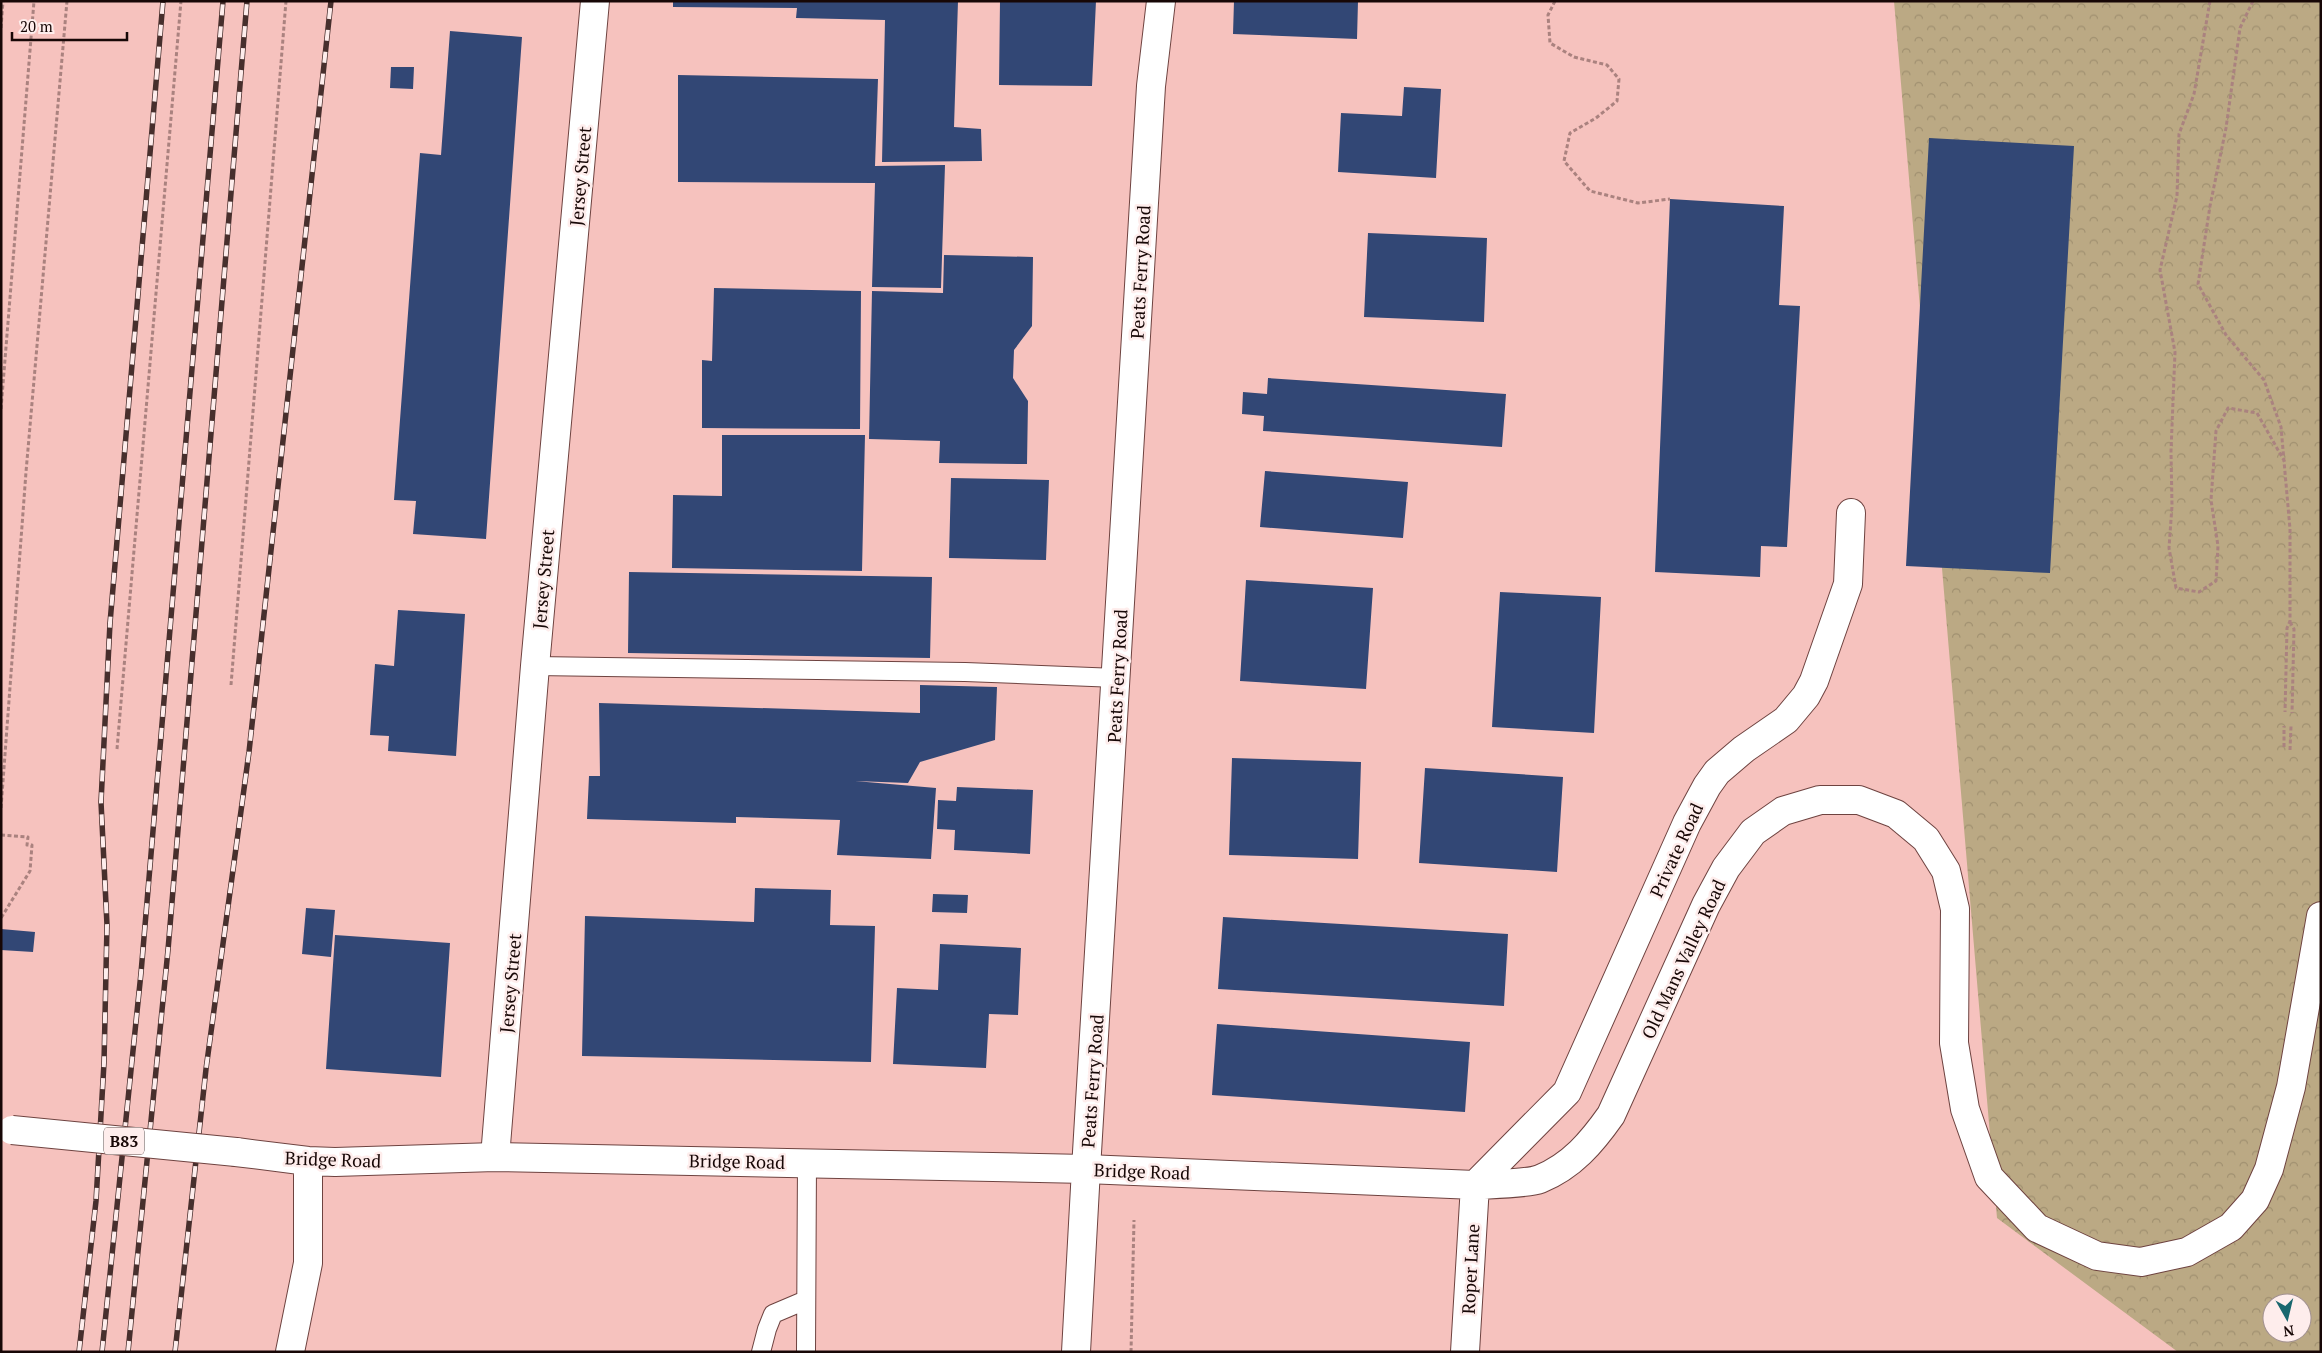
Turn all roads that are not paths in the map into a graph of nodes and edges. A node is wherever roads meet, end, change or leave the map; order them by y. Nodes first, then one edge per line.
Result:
1 (595, 1) edge
2 (1161, 1) edge
3 (1851, 513) dead end
4 (535, 666) junction
5 (1117, 678) junction
6 (2321, 916) edge
7 (7, 1129) edge
8 (495, 1157) junction
9 (308, 1161) junction
10 (807, 1162) junction
11 (1086, 1169) junction
12 (1475, 1185) junction
13 (806, 1300) junction
14 (290, 1352) edge
15 (761, 1352) edge
16 (806, 1352) edge
17 (1076, 1352) edge
18 (1465, 1352) edge

1 - 4 street, Jersey Street
2 - 5 street, Peats Ferry Road
3 - 12 street, Private Road
4 - 5 lane
4 - 8 street, Jersey Street
5 - 11 street, Peats Ferry Road
6 - 12 street, Old Mans Valley Road
7 - 9 street, Bridge Road / B83, bridge
8 - 9 street, Bridge Road
8 - 10 street, Bridge Road
9 - 14 street
10 - 11 street, Bridge Road
10 - 13 lane
11 - 12 street, Bridge Road
11 - 17 street, Peats Ferry Road
12 - 18 street, Roper Lane
13 - 15 lane
13 - 16 lane

